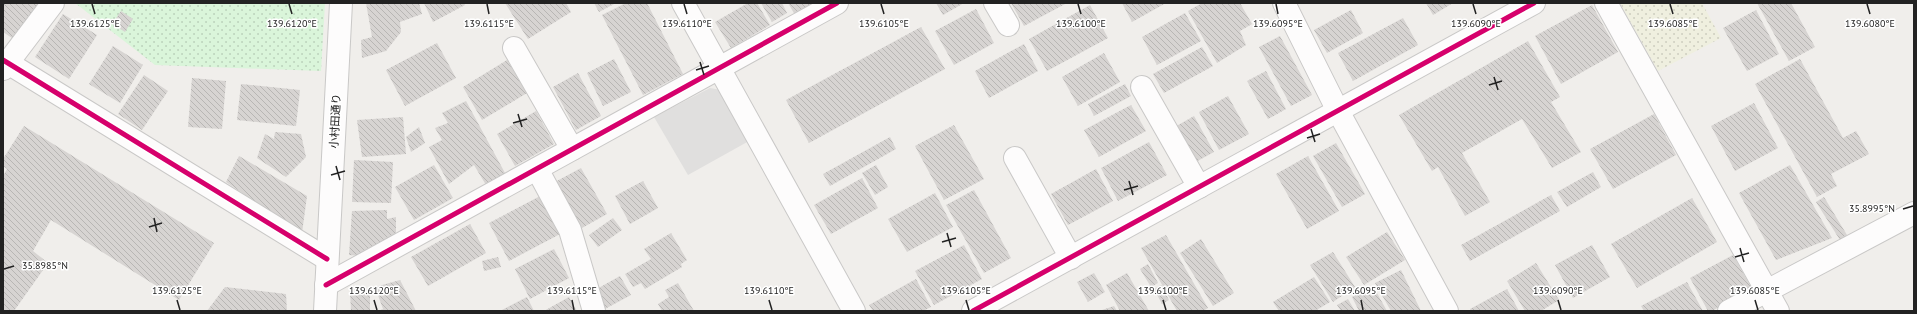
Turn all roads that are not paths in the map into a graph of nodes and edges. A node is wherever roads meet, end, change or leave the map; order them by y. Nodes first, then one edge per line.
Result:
1 (53, 3) edge
2 (341, 3) edge
3 (683, 3) edge
4 (837, 3) edge
5 (995, 3) edge
6 (1284, 3) edge
7 (1534, 3) edge
8 (1606, 3) edge
9 (1008, 25) dead end
10 (514, 48) dead end
11 (4, 64) edge
12 (719, 66) junction
13 (1142, 87) dead end
14 (1338, 111) junction
15 (572, 149) junction
16 (1015, 158) dead end
17 (537, 169) junction
18 (1199, 187) junction
19 (1914, 213) edge
20 (1071, 258) junction
21 (327, 259) junction
22 (326, 285) junction
23 (1766, 290) junction
24 (324, 311) edge
25 (594, 311) edge
26 (854, 311) edge
27 (973, 311) edge
28 (1447, 311) edge
29 (1729, 311) edge
30 (1778, 311) edge

1 - 11 street
2 - 21 street, 小村田通り
3 - 12 street
4 - 12 street
5 - 9 street
6 - 14 street
7 - 14 street
8 - 23 street
10 - 15 street
11 - 21 street
12 - 15 street
12 - 26 street
13 - 18 street
14 - 18 street
14 - 28 street
15 - 17 street
16 - 20 street
17 - 22 street
17 - 25 street
18 - 20 street
19 - 23 street
20 - 27 street
21 - 22 street, 小村田通り
22 - 24 street, 小村田通り
23 - 29 street
23 - 30 street

